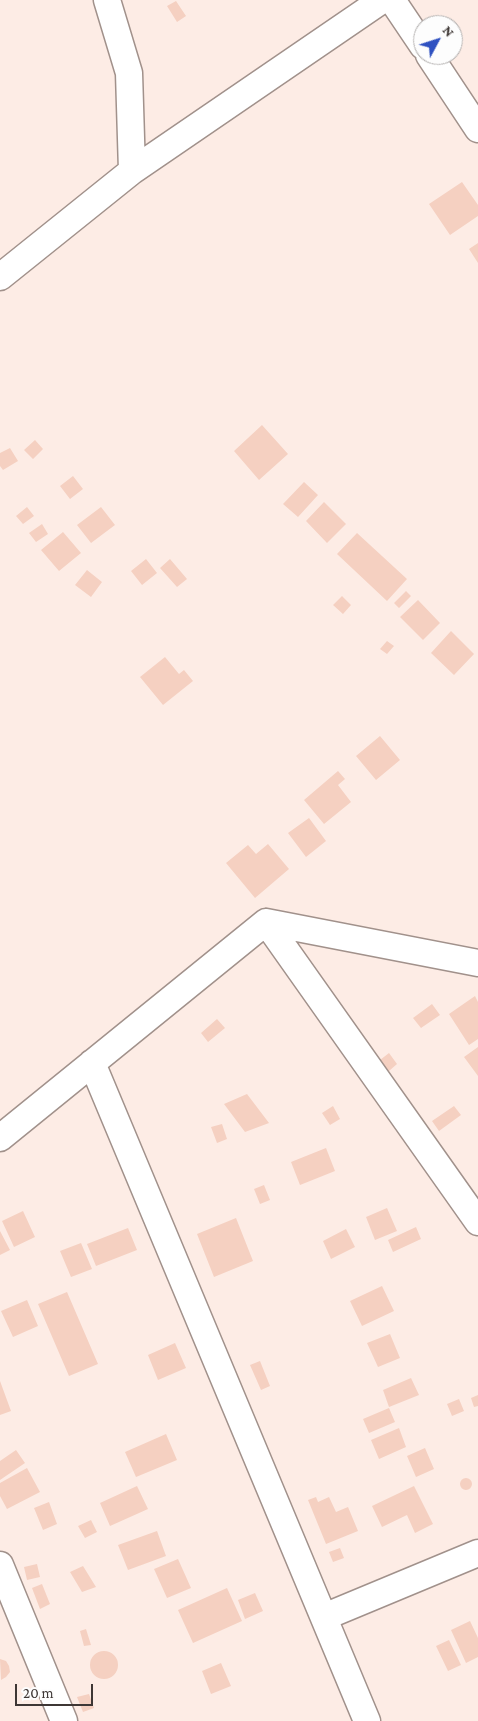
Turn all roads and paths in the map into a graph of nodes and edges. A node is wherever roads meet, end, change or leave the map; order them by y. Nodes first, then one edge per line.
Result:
1 (107, 0) edge
2 (382, 0) edge
3 (392, 0) edge
4 (413, 31) edge
5 (436, 65) edge
6 (478, 129) edge
7 (132, 170) junction
8 (0, 277) edge
9 (266, 922) junction
10 (478, 963) edge
11 (92, 1063) junction
12 (0, 1138) edge
13 (478, 1222) edge
14 (478, 1553) edge
15 (0, 1565) edge
16 (324, 1617) junction
17 (64, 1721) edge
18 (367, 1721) edge

1 - 7 street
2 - 7 street
3 - 4 street
5 - 6 street
7 - 8 street
9 - 10 street
9 - 11 street
9 - 13 street
11 - 12 street
11 - 16 street
14 - 16 street
15 - 17 street
16 - 18 street

